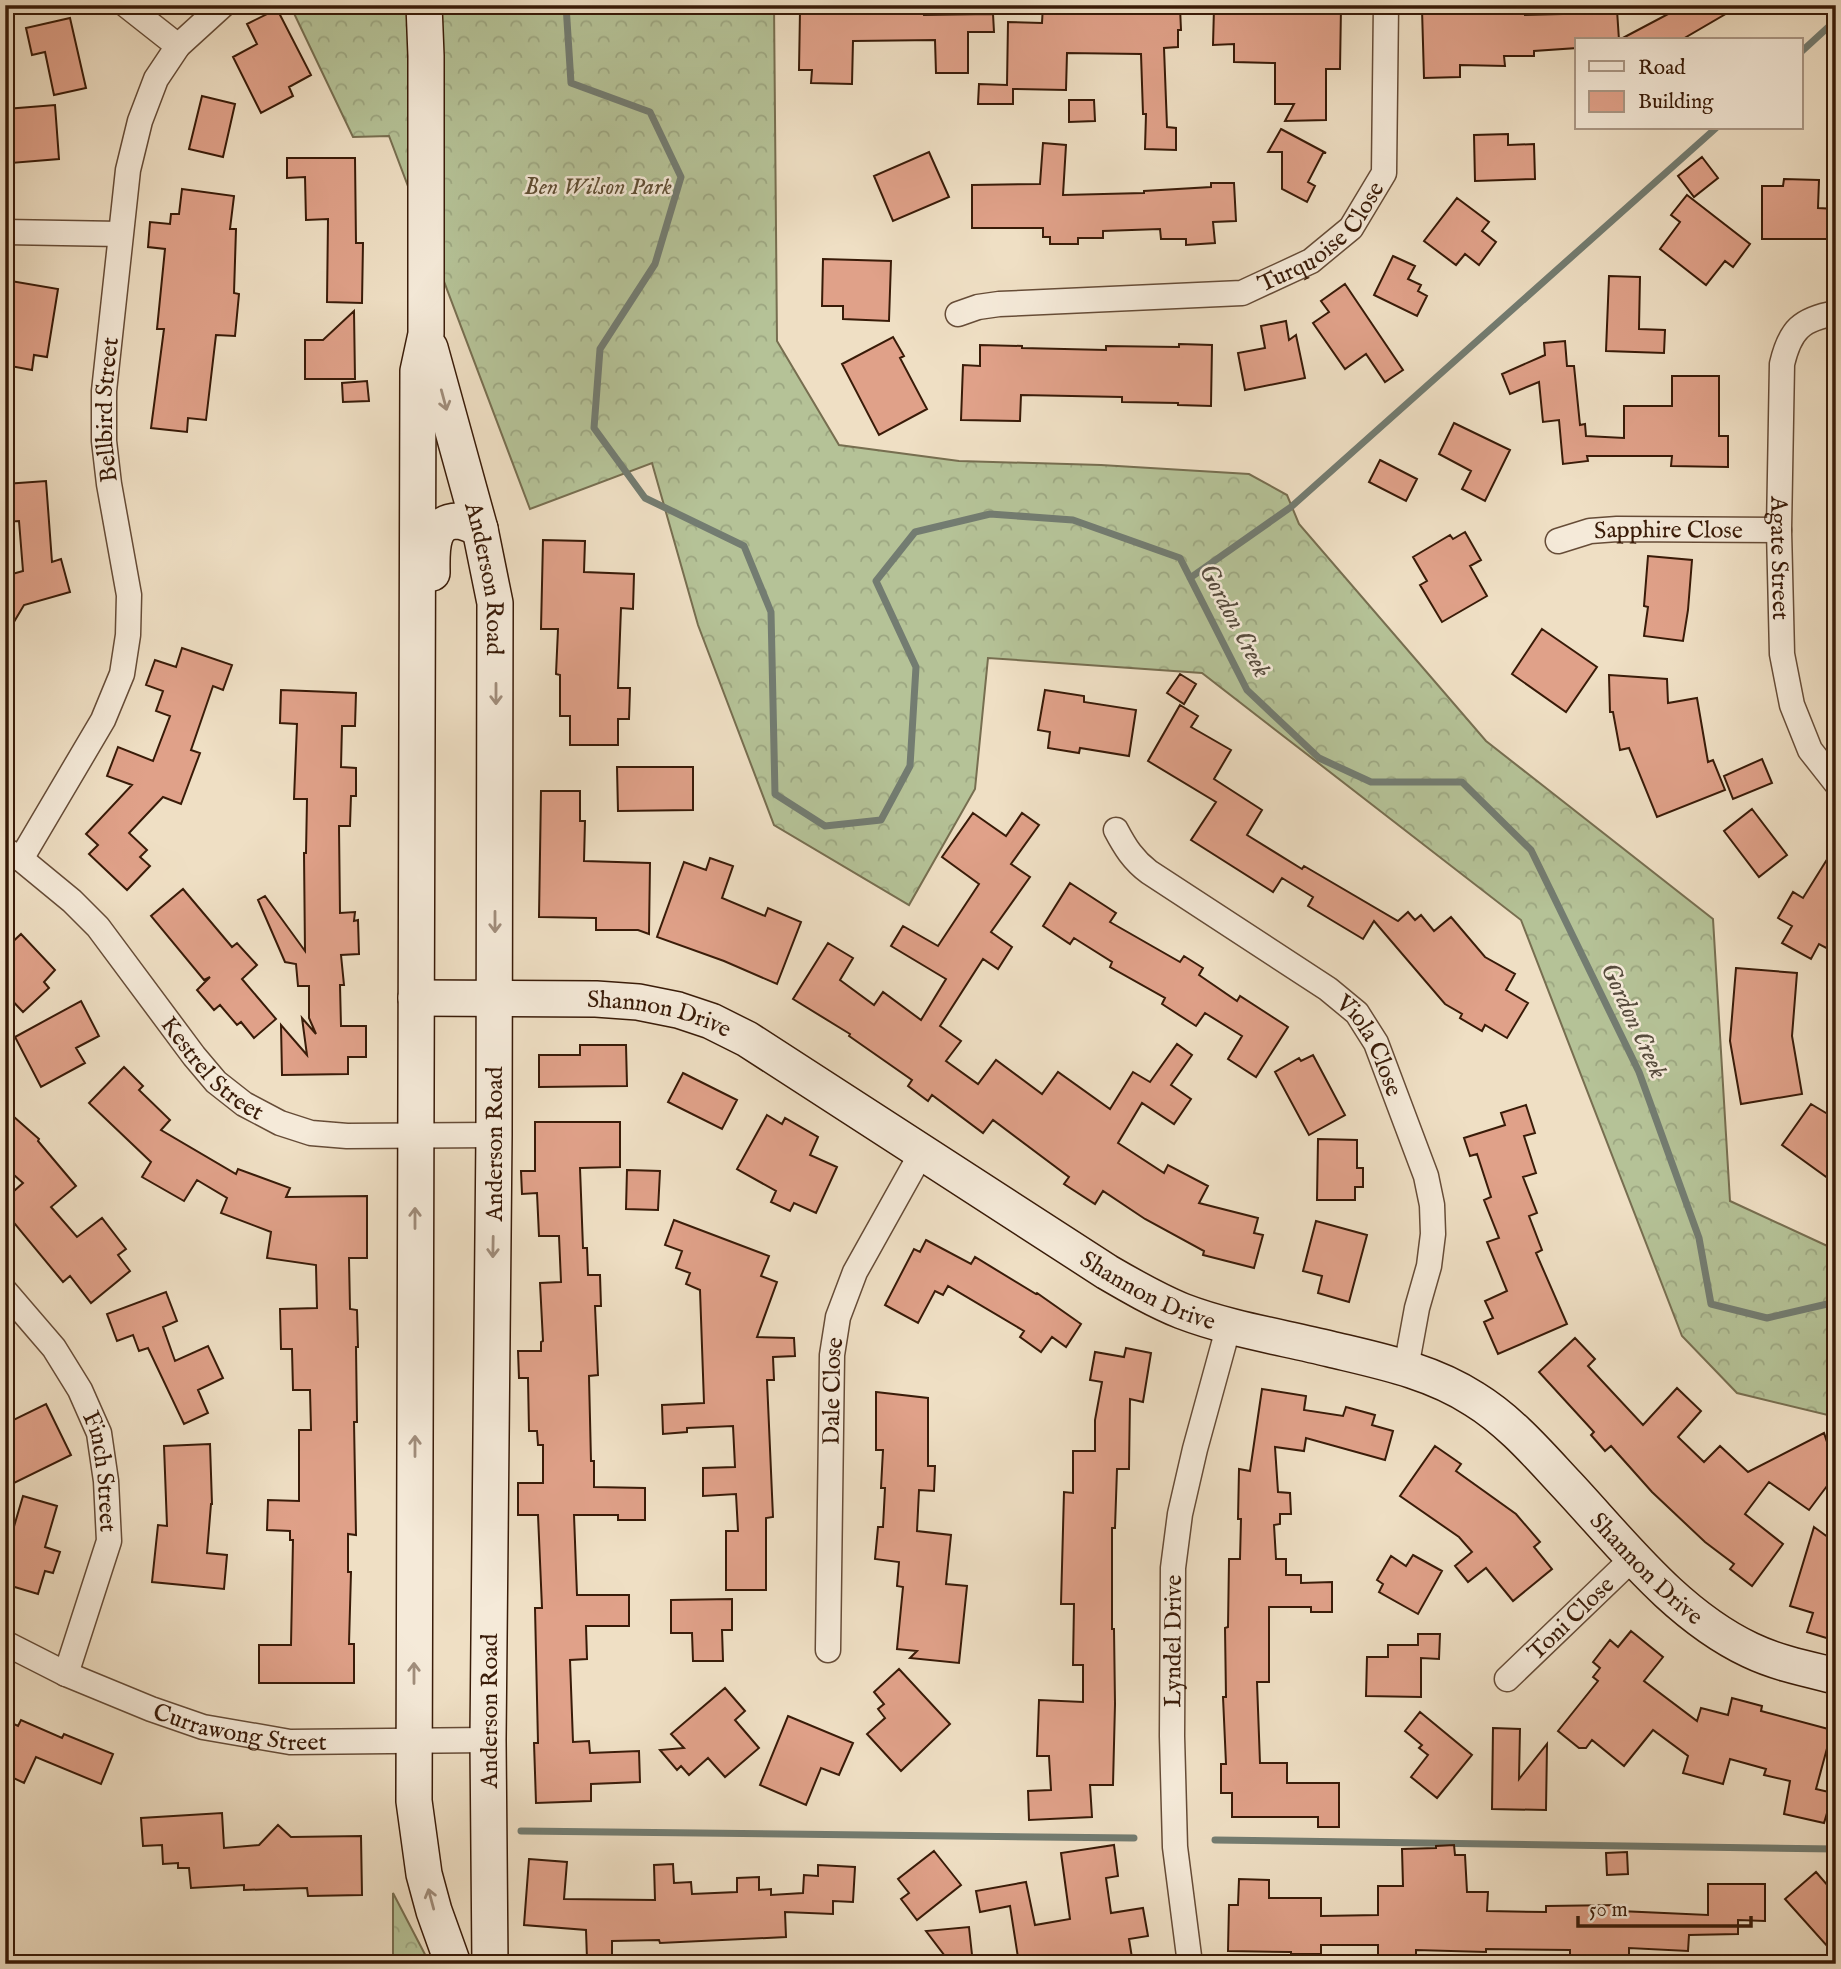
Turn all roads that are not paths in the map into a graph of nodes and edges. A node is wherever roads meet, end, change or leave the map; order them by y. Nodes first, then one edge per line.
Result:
1 (127, 5) edge
2 (223, 5) edge
3 (424, 5) edge
4 (442, 5) edge
5 (1387, 5) edge
6 (178, 46) junction
7 (426, 55) junction
8 (5, 232) edge
9 (120, 234) junction
10 (1836, 313) edge
11 (958, 314) dead end
12 (426, 334) junction
13 (480, 529) junction
14 (1779, 530) junction
15 (1558, 541) dead end
16 (418, 721) junction
17 (1836, 783) edge
18 (1116, 830) dead end
19 (13, 854) edge
20 (416, 998) junction
21 (495, 998) junction
22 (415, 1135) junction
23 (494, 1135) junction
24 (922, 1152) junction
25 (5, 1291) edge
26 (1229, 1325) junction
27 (1406, 1368) junction
28 (1634, 1557) junction
29 (5, 1643) edge
30 (828, 1650) dead end
31 (66, 1674) junction
32 (1836, 1676) edge
33 (1507, 1679) dead end
34 (414, 1740) junction
35 (488, 1740) junction
36 (453, 1964) edge
37 (490, 1964) edge
38 (1190, 1964) edge

1 - 6 street
2 - 6 street, Bellbird Street
3 - 7 street, Anderson Road
4 - 7 street, Anderson Road
5 - 11 street, Turquoise Close
6 - 9 street, Bellbird Street
7 - 12 street, Anderson Road
8 - 9 street
9 - 19 street, Bellbird Street
10 - 14 street, Agate Street
12 -> 13 street, Anderson Road
12 - 16 street, Anderson Road
13 - 16 street
13 -> 21 street, Anderson Road
14 - 15 street, Sapphire Close
14 - 17 street, Agate Street
16 - 20 street, Anderson Road
18 - 27 street, Viola Close
19 - 22 street, Kestrel Street
20 - 21 street, Shannon Drive
20 - 22 street, Anderson Road
21 - 23 street, Anderson Road
21 - 24 street, Shannon Drive
22 - 23 street, Kestrel Street
34 -> 22 street, Anderson Road
23 -> 35 street, Anderson Road
24 - 26 street, Shannon Drive
24 - 30 street, Dale Close
25 - 31 street, Finch Street
26 - 27 street, Shannon Drive
26 - 38 street, Lyndel Drive
27 - 28 street, Shannon Drive
28 - 32 street, Shannon Drive
28 - 33 street, Toni Close
29 - 31 street, Currawong Street
31 - 34 street, Currawong Street
34 - 35 street, Currawong Street
36 -> 34 street, Anderson Road
35 - 37 street, Anderson Road

